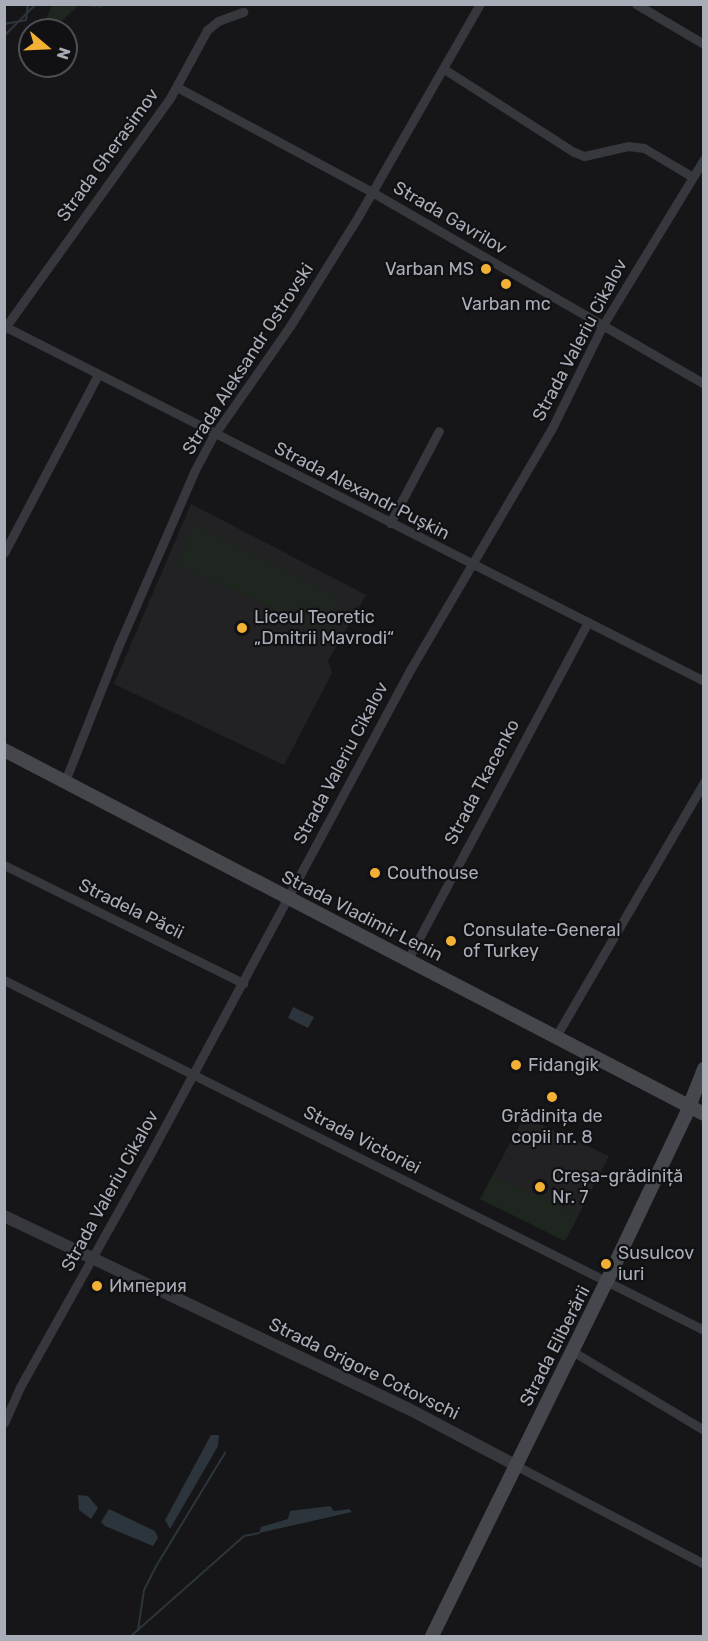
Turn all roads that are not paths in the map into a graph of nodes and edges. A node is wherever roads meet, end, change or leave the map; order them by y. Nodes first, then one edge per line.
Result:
1 (480, 4) edge
2 (636, 4) edge
3 (243, 12) dead end
4 (704, 44) edge
5 (444, 69) junction
6 (177, 87) junction
7 (704, 159) edge
8 (691, 176) junction
9 (372, 192) junction
10 (603, 325) junction
11 (5, 327) edge
12 (98, 375) junction
13 (704, 384) edge
14 (438, 431) dead end
15 (214, 435) junction
16 (390, 523) junction
17 (4, 553) edge
18 (471, 566) junction
19 (588, 622) junction
20 (704, 681) edge
21 (4, 750) edge
22 (65, 781) junction
23 (704, 782) edge
24 (4, 865) edge
25 (287, 899) junction
26 (408, 959) junction
27 (4, 980) edge
28 (243, 983) junction
29 (555, 1038) junction
30 (704, 1069) edge
31 (193, 1074) junction
32 (690, 1107) junction
33 (704, 1113) edge
34 (4, 1216) edge
35 (92, 1260) junction
36 (607, 1281) junction
37 (704, 1330) edge
38 (572, 1351) junction
39 (4, 1423) edge
40 (704, 1430) edge
41 (515, 1465) junction
42 (704, 1564) edge
43 (432, 1636) edge

1 - 5 street, Strada Aleksandr Ostrovski
2 - 4 street
3 - 6 street, Strada Gherasimov
5 - 8 street
5 - 9 street, Strada Aleksandr Ostrovski
6 - 9 street, Strada Gavrilov
6 - 11 street, Strada Gherasimov
7 - 8 street, Strada Valeriu Cikalov
8 - 10 street, Strada Valeriu Cikalov
9 - 10 street, Strada Gavrilov
9 - 15 street, Strada Aleksandr Ostrovski
10 - 13 street, Strada Gavrilov
10 - 18 street, Strada Valeriu Cikalov
11 - 12 street, Strada Alexandr Pușkin
12 - 15 street, Strada Alexandr Pușkin
12 - 17 street
14 - 16 street
15 - 16 street, Strada Alexandr Pușkin
15 - 22 street, Strada Aleksandr Ostrovski
16 - 18 street, Strada Alexandr Pușkin
18 - 19 street, Strada Alexandr Pușkin
18 - 25 street, Strada Valeriu Cikalov
19 - 20 street, Strada Alexandr Pușkin
19 - 26 street, Strada Tkacenko
21 - 22 main road, Strada Vladimir Lenin
22 - 25 main road, Strada Vladimir Lenin
23 - 29 street
24 - 28 street, Stradela Păcii
25 - 26 main road, Strada Vladimir Lenin
25 - 28 street, Strada Valeriu Cikalov
26 - 29 main road, Strada Vladimir Lenin
27 - 31 street, Strada Victoriei
28 - 31 street, Strada Valeriu Cikalov
29 - 32 main road, Strada Vladimir Lenin
30 - 32 main road, Strada Eliberării
31 - 35 street, Strada Valeriu Cikalov
31 - 36 street, Strada Victoriei
32 - 33 main road, Strada Vladimir Lenin
32 - 36 main road, Strada Eliberării
34 - 35 street, Strada Grigore Cotovschi
35 - 39 street, Strada Valeriu Cikalov
35 - 41 street, Strada Grigore Cotovschi
36 - 37 street, Strada Victoriei
36 - 38 main road, Strada Eliberării
38 - 40 street
38 - 41 main road, Strada Eliberării
41 - 42 street, Strada Grigore Cotovschi
41 - 43 main road, Strada Eliberării

